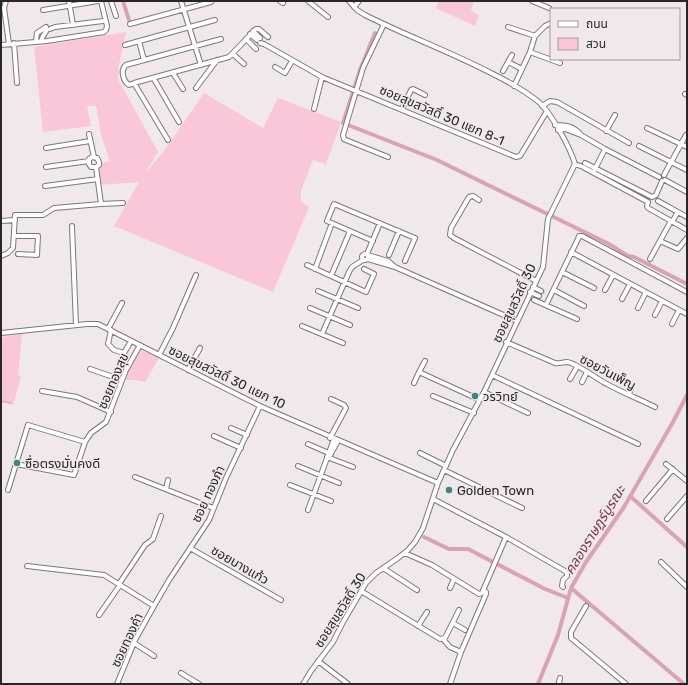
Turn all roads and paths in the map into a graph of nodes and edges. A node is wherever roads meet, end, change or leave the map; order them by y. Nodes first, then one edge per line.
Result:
1 (6, 1) edge
2 (98, 1) edge
3 (101, 1) edge
4 (111, 1) edge
5 (181, 1) edge
6 (308, 1) edge
7 (349, 1) edge
8 (359, 1) edge
9 (532, 1) edge
10 (211, 2) edge
11 (70, 3) edge
12 (202, 3) edge
13 (354, 7) junction
14 (549, 8) dead end
15 (184, 9) junction
16 (43, 10) dead end
17 (116, 16) dead end
18 (328, 17) dead end
19 (215, 20) dead end
20 (103, 21) dead end
21 (130, 24) dead end
22 (384, 24) junction
23 (550, 24) edge
24 (73, 25) junction
25 (190, 27) junction
26 (508, 27) dead end
27 (46, 29) junction
28 (252, 32) junction
29 (535, 36) junction
30 (268, 37) dead end
31 (221, 39) dead end
32 (246, 39) junction
33 (36, 41) junction
34 (41, 41) junction
35 (139, 41) junction
36 (14, 43) junction
37 (9, 44) junction
38 (1, 45) edge
39 (125, 45) dead end
40 (196, 46) junction
41 (256, 49) dead end
42 (530, 52) junction
43 (233, 54) junction
44 (512, 55) dead end
45 (550, 59) edge
46 (144, 60) junction
47 (217, 60) junction
48 (552, 60) edge
49 (292, 61) junction
50 (508, 62) junction
51 (560, 63) dead end
52 (244, 64) dead end
53 (201, 65) junction
54 (275, 67) dead end
55 (522, 69) junction
56 (503, 71) dead end
57 (173, 73) junction
58 (322, 77) junction
59 (154, 79) junction
60 (17, 83) dead end
61 (134, 84) junction
62 (514, 86) junction
63 (196, 88) dead end
64 (182, 89) dead end
65 (354, 89) junction
66 (425, 94) dead end
67 (542, 106) junction
68 (314, 109) dead end
69 (402, 109) junction
70 (547, 111) junction
71 (615, 115) dead end
72 (179, 122) dead end
73 (555, 125) junction
74 (647, 128) dead end
75 (558, 130) junction
76 (606, 131) junction
77 (89, 134) dead end
78 (581, 135) junction
79 (686, 135) edge
80 (168, 140) dead end
81 (90, 141) junction
82 (628, 143) dead end
83 (681, 145) junction
84 (639, 146) dead end
85 (687, 147) edge
86 (46, 148) dead end
87 (605, 149) junction
88 (94, 157) junction
89 (388, 157) dead end
90 (89, 161) junction
91 (585, 163) dead end
92 (672, 163) junction
93 (574, 164) junction
94 (46, 167) dead end
95 (96, 167) junction
96 (595, 169) junction
97 (687, 170) edge
98 (663, 178) junction
99 (98, 179) junction
100 (45, 186) dead end
101 (687, 192) edge
102 (479, 200) dead end
103 (658, 201) dead end
104 (123, 203) dead end
105 (101, 204) junction
106 (678, 212) junction
107 (687, 217) edge
108 (15, 220) junction
109 (672, 220) junction
110 (1, 221) edge
111 (332, 223) junction
112 (380, 223) junction
113 (72, 226) dead end
114 (399, 230) junction
115 (687, 230) edge
116 (350, 231) junction
117 (14, 236) junction
118 (687, 238) edge
119 (373, 240) junction
120 (660, 241) junction
121 (571, 252) junction
122 (18, 254) dead end
123 (389, 255) dead end
124 (1, 256) edge
125 (368, 256) junction
126 (650, 259) dead end
127 (405, 261) dead end
128 (307, 266) dead end
129 (315, 269) junction
130 (364, 269) dead end
131 (562, 272) junction
132 (196, 274) dead end
133 (613, 275) junction
134 (331, 276) junction
135 (536, 281) junction
136 (344, 282) junction
137 (630, 284) junction
138 (533, 287) junction
139 (594, 288) dead end
140 (554, 290) junction
141 (605, 290) dead end
142 (318, 291) dead end
143 (541, 291) tunnel mouth
144 (530, 292) junction
145 (646, 292) junction
146 (687, 292) edge
147 (546, 294) tunnel mouth
148 (550, 296) junction
149 (337, 299) junction
150 (622, 299) dead end
151 (534, 300) dead end
152 (662, 301) junction
153 (122, 303) dead end
154 (547, 303) junction
155 (584, 306) dead end
156 (310, 308) dead end
157 (358, 308) dead end
158 (638, 308) dead end
159 (679, 310) junction
160 (687, 314) edge
161 (329, 316) junction
162 (655, 316) dead end
163 (577, 319) dead end
164 (517, 321) junction
165 (672, 324) dead end
166 (76, 325) junction
167 (350, 325) dead end
168 (302, 326) dead end
169 (109, 330) junction
170 (1, 333) edge
171 (322, 334) junction
172 (131, 341) junction
173 (506, 342) junction
174 (343, 343) dead end
175 (140, 345) junction
176 (200, 348) dead end
177 (159, 355) junction
178 (425, 361) dead end
179 (577, 367) junction
180 (90, 369) dead end
181 (188, 370) junction
182 (419, 372) junction
183 (587, 372) junction
184 (492, 375) junction
185 (570, 379) dead end
186 (122, 380) junction
187 (582, 382) dead end
188 (414, 383) dead end
189 (631, 388) dead end
190 (42, 391) dead end
191 (484, 392) junction
192 (629, 395) junction
193 (433, 396) dead end
194 (330, 399) dead end
195 (480, 400) junction
196 (260, 406) junction
197 (655, 407) dead end
198 (111, 412) junction
199 (474, 413) junction
200 (528, 413) dead end
201 (231, 428) dead end
202 (247, 435) junction
203 (214, 436) dead end
204 (334, 439) junction
205 (84, 442) junction
206 (308, 444) dead end
207 (638, 444) dead end
208 (241, 448) junction
209 (420, 453) dead end
210 (328, 456) junction
211 (16, 464) junction
212 (666, 464) dead end
213 (298, 466) dead end
214 (353, 467) dead end
215 (445, 468) junction
216 (673, 469) junction
217 (321, 475) junction
218 (135, 477) dead end
219 (168, 480) dead end
220 (687, 481) edge
221 (339, 483) dead end
222 (438, 483) junction
223 (290, 485) dead end
224 (166, 489) junction
225 (8, 490) dead end
226 (314, 494) junction
227 (687, 496) edge
228 (433, 499) junction
229 (331, 501) dead end
230 (646, 501) dead end
231 (213, 508) junction
232 (522, 508) dead end
233 (308, 510) dead end
234 (161, 516) dead end
235 (667, 519) dead end
236 (506, 537) junction
237 (190, 548) junction
238 (405, 553) junction
239 (661, 562) dead end
240 (27, 566) dead end
241 (383, 568) junction
242 (454, 579) junction
243 (120, 584) junction
244 (687, 586) edge
245 (563, 587) dead end
246 (450, 588) dead end
247 (417, 590) dead end
248 (483, 590) junction
249 (361, 591) junction
250 (280, 600) dead end
251 (154, 606) junction
252 (586, 606) dead end
253 (459, 610) dead end
254 (427, 612) dead end
255 (99, 615) dead end
256 (453, 623) junction
257 (418, 626) junction
258 (465, 630) dead end
259 (443, 640) junction
260 (134, 642) junction
261 (461, 652) junction
262 (154, 656) dead end
263 (318, 661) junction
264 (181, 673) dead end
265 (560, 678) dead end
266 (117, 684) edge
267 (199, 684) edge
268 (303, 684) edge
269 (348, 684) edge
270 (450, 684) edge
271 (560, 684) edge
272 (626, 684) edge

1 - 37 street
2 - 11 street
3 - 34 street
4 - 17 street
5 - 15 street
6 - 18 street
7 - 13 street
8 - 13 street
9 - 14 street
10 - 12 street
11 - 16 street
11 - 24 street
12 - 15 street
13 - 22 street
15 - 21 street
15 - 25 street
19 - 25 street
20 - 24 street
22 - 62 street
22 - 65 street
23 - 29 street
24 - 27 street
25 - 35 street
25 - 40 street
26 - 29 street
27 - 33 street
27 - 34 street
28 - 30 street
28 - 32 street
28 - 49 street, ซอยสุขสวัสดิ์ 30 แยก 8-1
29 - 42 street
31 - 40 street
32 - 41 street
32 - 43 street
33 - 34 street
33 - 36 street
35 - 39 street
35 - 46 street
36 - 37 street
36 - 60 street
37 - 38 street
40 - 46 street
40 - 53 street
42 - 45 street
42 - 55 street
43 - 47 street
43 - 52 street
44 - 50 street
46 - 61 street
47 - 53 street
47 - 63 street
48 - 51 street
49 - 54 street
49 - 58 street, ซอยสุขสวัสดิ์ 30 แยก 8-1
50 - 55 street
50 - 56 street
53 - 57 street
55 - 62 street
57 - 59 street
57 - 64 street
58 - 65 street, ซอยสุขสวัสดิ์ 30 แยก 8-1
58 - 68 street
59 - 61 street
59 - 72 street
61 - 80 street
62 - 67 street
65 - 69 street, ซอยสุขสวัสดิ์ 30 แยก 8-1
65 - 89 street
66 - 69 street
67 - 70 street
67 - 76 street
69 - 70 street, ซอยสุขสวัสดิ์ 30 แยก 8-1
70 - 73 street
71 - 76 street
73 - 75 street
73 - 78 street
74 - 83 street
75 - 78 street
75 - 93 street
76 - 82 street
77 - 81 street
78 - 87 street
79 - 83 street
81 - 86 street
81 - 88 street
83 - 85 street
83 - 92 street
84 - 92 street
87 - 96 street
87 - 98 street
88 - 90 street
88 - 95 street
90 - 94 street
90 - 95 street
91 - 96 street
92 - 97 street
92 - 98 street
93 - 109 street
93 - 135 street, ซอยสุขสวัสดิ์ 30
95 - 99 street
96 - 98 street
98 - 101 street
99 - 100 street
99 - 105 street
102 - 135 street
103 - 106 street
104 - 105 street
105 - 108 street
106 - 107 street
106 - 109 street
108 - 110 street
108 - 117 street
109 - 115 street
109 - 120 street
111 - 112 street
111 - 116 street
111 - 129 street
112 - 114 street
112 - 119 street
113 - 166 street
114 - 123 street
114 - 127 street
116 - 119 street
116 - 134 street
117 - 122 street
117 - 124 street
118 - 120 street
119 - 125 street
120 - 126 street
121 - 131 street
121 - 133 street
121 - 146 street
125 - 136 street
125 - 164 street
128 - 129 street
129 - 134 street
130 - 136 street
131 - 139 street
131 - 140 street
132 - 177 street
133 - 137 street
133 - 141 street
134 - 136 street
135 - 138 street, ซอยสุขสวัสดิ์ 30
136 - 149 street
137 - 145 street
137 - 150 street
138 - 143 street
138 - 144 street, ซอยสุขสวัสดิ์ 30
140 - 148 street
140 - 155 street
142 - 149 street
144 - 154 street
144 - 164 street, ซอยสุขสวัสดิ์ 30
145 - 152 street
145 - 158 street
147 - 148 street
148 - 154 street
149 - 157 street
149 - 161 street
151 - 154 street
152 - 159 street
152 - 162 street
153 - 169 street
154 - 163 street
156 - 161 street
159 - 160 street
159 - 165 street
161 - 167 street
161 - 171 street
164 - 173 street, ซอยสุขสวัสดิ์ 30
166 - 169 street, ซอยสุขสวัสดิ์ 30 แยก 10
166 - 170 street, ซอยสุขสวัสดิ์ 30 แยก 10
168 - 171 street
169 - 172 street, ซอยสุขสวัสดิ์ 30 แยก 10
169 - 172 street
171 - 174 street
172 - 175 street, ซอยสุขสวัสดิ์ 30 แยก 10
173 - 179 street, ซอยวันเพ็ญ
173 - 184 street, ซอยสุขสวัสดิ์ 30
175 - 177 street, ซอยสุขสวัสดิ์ 30 แยก 10
175 - 186 street, ซอยทองสุข
176 - 181 street
177 - 181 street, ซอยสุขสวัสดิ์ 30 แยก 10
178 - 182 street
179 - 183 street, ซอยวันเพ็ญ
179 - 185 street
180 - 186 street
181 - 196 street, ซอยสุขสวัสดิ์ 30 แยก 10
182 - 188 street
182 - 195 street
183 - 187 street
183 - 192 street, ซอยวันเพ็ญ
184 - 191 street, ซอยสุขสวัสดิ์ 30
184 - 207 street
186 - 198 street, ซอยทองสุข
189 - 192 street
190 - 198 street
191 - 195 street, ซอยสุขสวัสดิ์ 30
191 - 200 street
192 - 197 street, ซอยวันเพ็ญ
193 - 199 street
194 - 204 street
195 - 199 street, ซอยสุขสวัสดิ์ 30
196 - 202 street, ซอย ทองภํา
196 - 204 street, ซอยสุขสวัสดิ์ 30 แยก 10
198 - 205 street, ซอยทองสุข
199 - 215 street, ซอยสุขสวัสดิ์ 30
201 - 202 street
202 - 208 street, ซอย ทองภํา
203 - 208 street
204 - 210 street
204 - 222 street, ซอยสุขสวัสดิ์ 30 แยก 10
205 - 211 street, ซอยทองสุข
205 - 211 street
206 - 210 street
208 - 231 street, ซอย ทองภํา
209 - 215 street
210 - 214 street
210 - 217 street
211 - 225 street
212 - 216 street
213 - 217 street
215 - 222 street, ซอยสุขสวัสดิ์ 30
215 - 232 street
216 - 220 street
216 - 230 street
217 - 221 street
217 - 226 street
218 - 224 street
219 - 224 street
222 - 228 street, ซอยสุขสวัสดิ์ 30
223 - 226 street
224 - 231 street
226 - 229 street
226 - 233 street
227 - 235 street
228 - 236 street
228 - 238 street, ซอยสุขสวัสดิ์ 30
231 - 237 street, ซอย ทองภํา
234 - 243 street
236 - 245 street
236 - 248 street
237 - 250 street, ซอยบางแก้ว
237 - 251 street, ซอย ทองภํา
238 - 241 street, ซอยสุขสวัสดิ์ 30
238 - 242 street
239 - 244 street
240 - 243 street
241 - 247 street
241 - 249 street, ซอยสุขสวัสดิ์ 30
242 - 246 street
242 - 248 street
243 - 251 street
243 - 255 street
248 - 261 street
249 - 257 street
249 - 263 street, ซอยสุขสวัสดิ์ 30
251 - 260 street, ซอยทองคำ
252 - 272 street
253 - 256 street
254 - 257 street
256 - 258 street
256 - 259 street
257 - 259 street
259 - 261 street
260 - 262 street
260 - 266 street, ซอยทองคำ
261 - 270 street
263 - 268 street, ซอยสุขสวัสดิ์ 30
263 - 269 street
264 - 267 street
265 - 271 street

